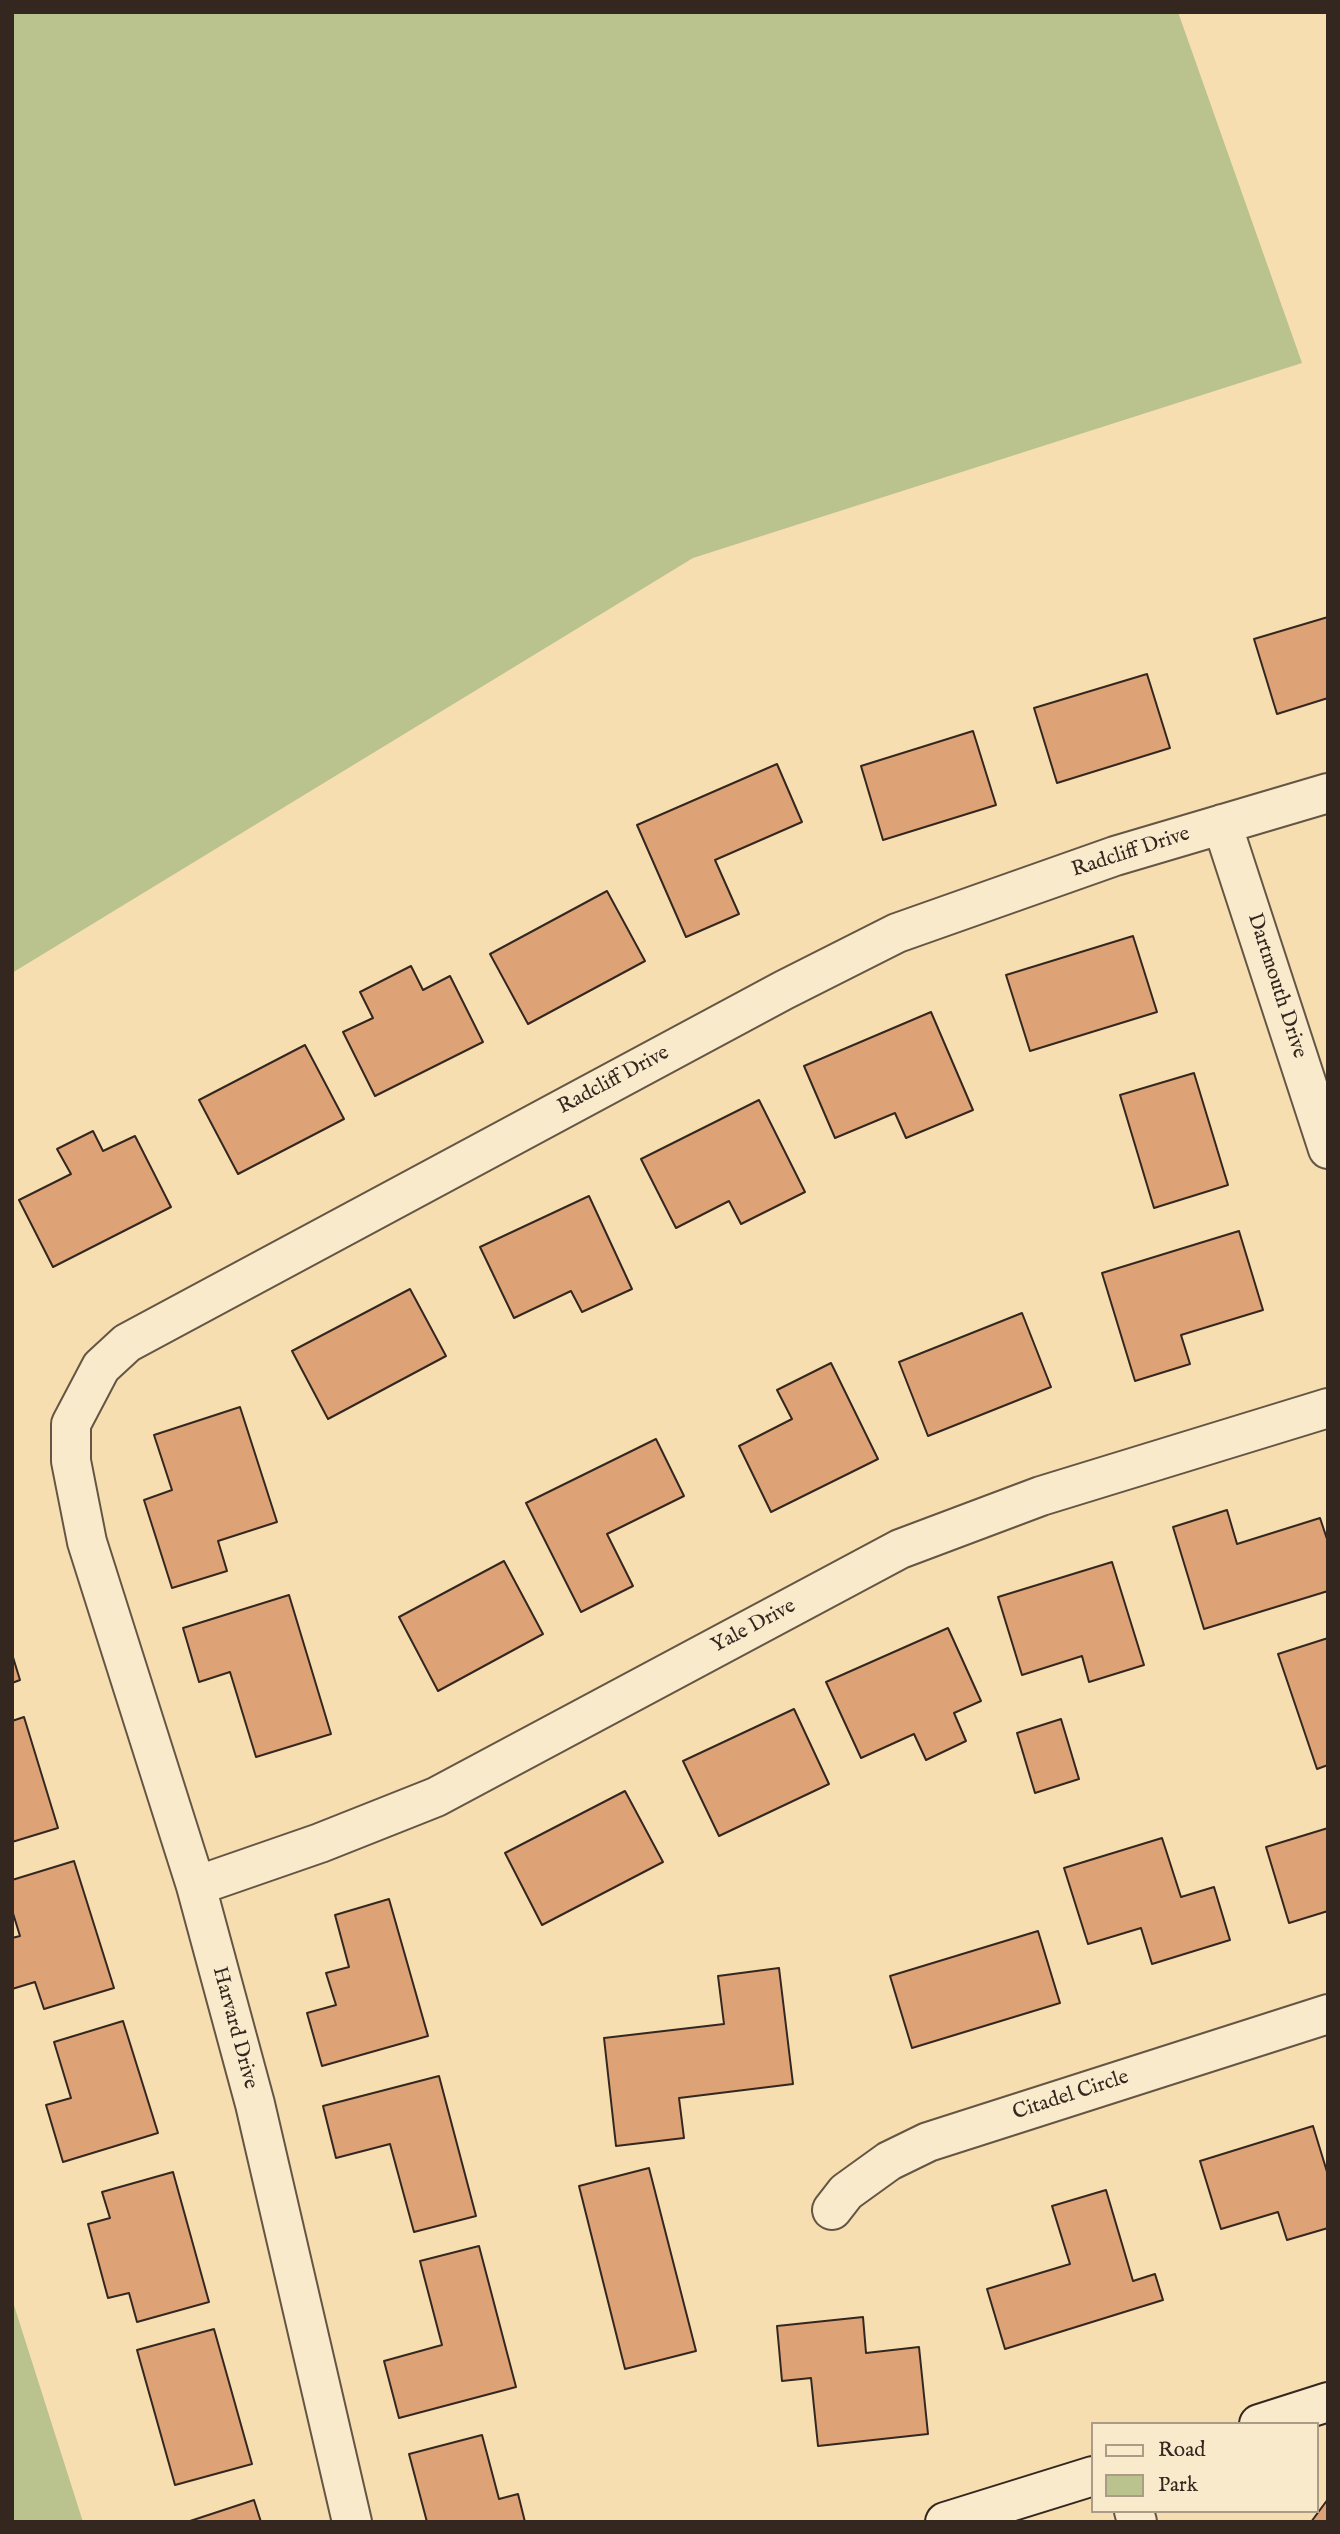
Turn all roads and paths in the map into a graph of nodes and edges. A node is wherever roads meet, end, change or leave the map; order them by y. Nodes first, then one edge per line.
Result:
1 (1328, 793) edge
2 (1222, 824) junction
3 (1328, 1149) edge
4 (1328, 1408) edge
5 (87, 1542) joint
6 (196, 1886) junction
7 (1328, 2014) edge
8 (832, 2210) dead end
9 (1328, 2402) edge
10 (1265, 2422) edge
11 (1092, 2476) edge
12 (352, 2522) edge
13 (945, 2522) edge

1 - 2 street, Radcliff Drive
2 - 3 street, Dartmouth Drive
2 - 5 street, Radcliff Drive
4 - 6 street, Yale Drive
5 - 6 street, Harvard Drive
6 - 12 street, Harvard Drive
7 - 8 street, Citadel Circle
9 - 10 street
11 - 13 street

